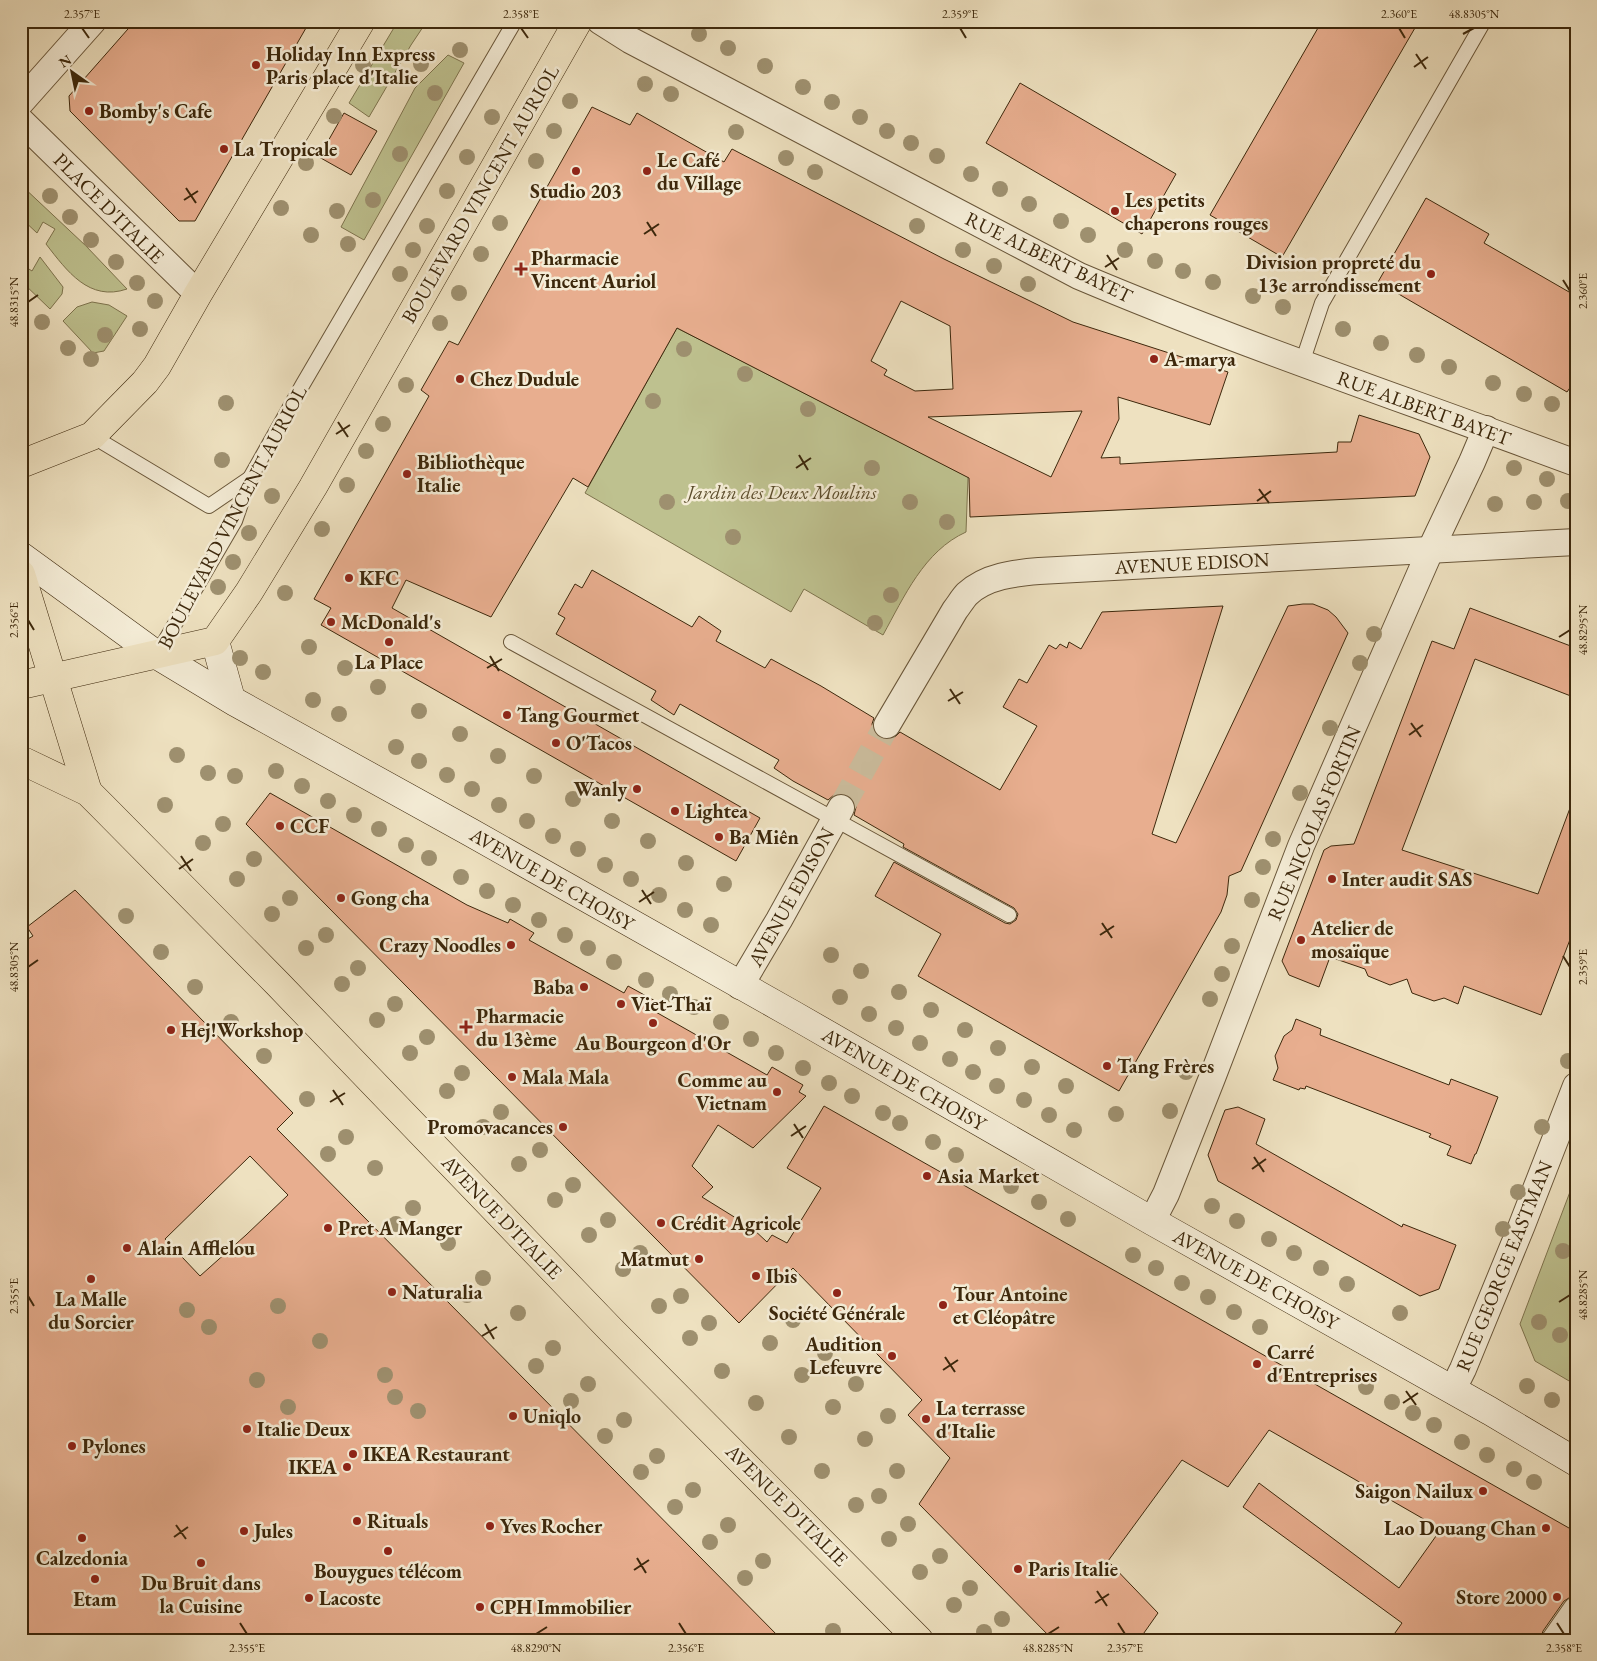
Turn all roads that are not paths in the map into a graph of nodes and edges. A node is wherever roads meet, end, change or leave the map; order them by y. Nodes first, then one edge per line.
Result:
1 (93, 21) edge
2 (361, 21) edge
3 (515, 21) edge
4 (578, 21) edge
5 (600, 21) edge
6 (1484, 21) edge
7 (21, 102) edge
8 (21, 121) edge
9 (198, 294) junction
10 (1302, 363) junction
11 (1486, 429) junction
12 (92, 436) junction
13 (21, 464) edge
14 (1576, 464) edge
15 (250, 478) junction
16 (1576, 542) edge
17 (1430, 551) junction
18 (21, 556) edge
19 (21, 574) edge
20 (215, 642) junction
21 (511, 642) dead end
22 (157, 655) junction
23 (53, 678) junction
24 (21, 686) edge
25 (231, 699) junction
26 (888, 725) tunnel mouth
27 (21, 760) edge
28 (88, 792) junction
29 (838, 814) junction
30 (1009, 915) dead end
31 (740, 986) junction
32 (1576, 1086) edge
33 (1152, 1221) junction
34 (1453, 1390) junction
35 (1576, 1462) edge
36 (1576, 1610) edge
37 (919, 1640) edge
38 (1554, 1640) edge

1 - 7 street
2 - 9 main road
3 - 15 lane, BOULEVARD VINCENT AURIOL
4 - 20 main road, BOULEVARD VINCENT AURIOL
5 - 10 street, RUE ALBERT BAYET
6 - 10 lane
8 - 9 street, PLACE D'ITALIE
9 - 12 main road
10 - 11 street, RUE ALBERT BAYET
11 - 14 street, RUE ALBERT BAYET
11 - 17 street, RUE NICOLAS FORTIN
12 - 13 main road
12 - 15 lane
15 - 22 lane, BOULEVARD VINCENT AURIOL
16 - 17 street, AVENUE EDISON
17 - 26 street, AVENUE EDISON
17 - 33 street, RUE NICOLAS FORTIN
18 - 22 main road, AVENUE DE CHOISY
19 - 23 main road, AVENUE D'ITALIE
20 - 22 main road, BOULEVARD VINCENT AURIOL
20 - 25 main road
21 - 29 lane
22 - 23 main road
22 - 25 main road, AVENUE DE CHOISY
23 - 24 main road
23 - 28 main road, AVENUE D'ITALIE
25 - 31 main road, AVENUE DE CHOISY
27 - 28 main road, AVENUE D'ITALIE
28 - 37 main road, AVENUE D'ITALIE
29 - 30 lane
29 - 31 street, AVENUE EDISON
31 - 33 main road, AVENUE DE CHOISY
32 - 34 street, RUE GEORGE EASTMAN
33 - 34 main road, AVENUE DE CHOISY
34 - 35 main road, AVENUE DE CHOISY
36 - 38 street

